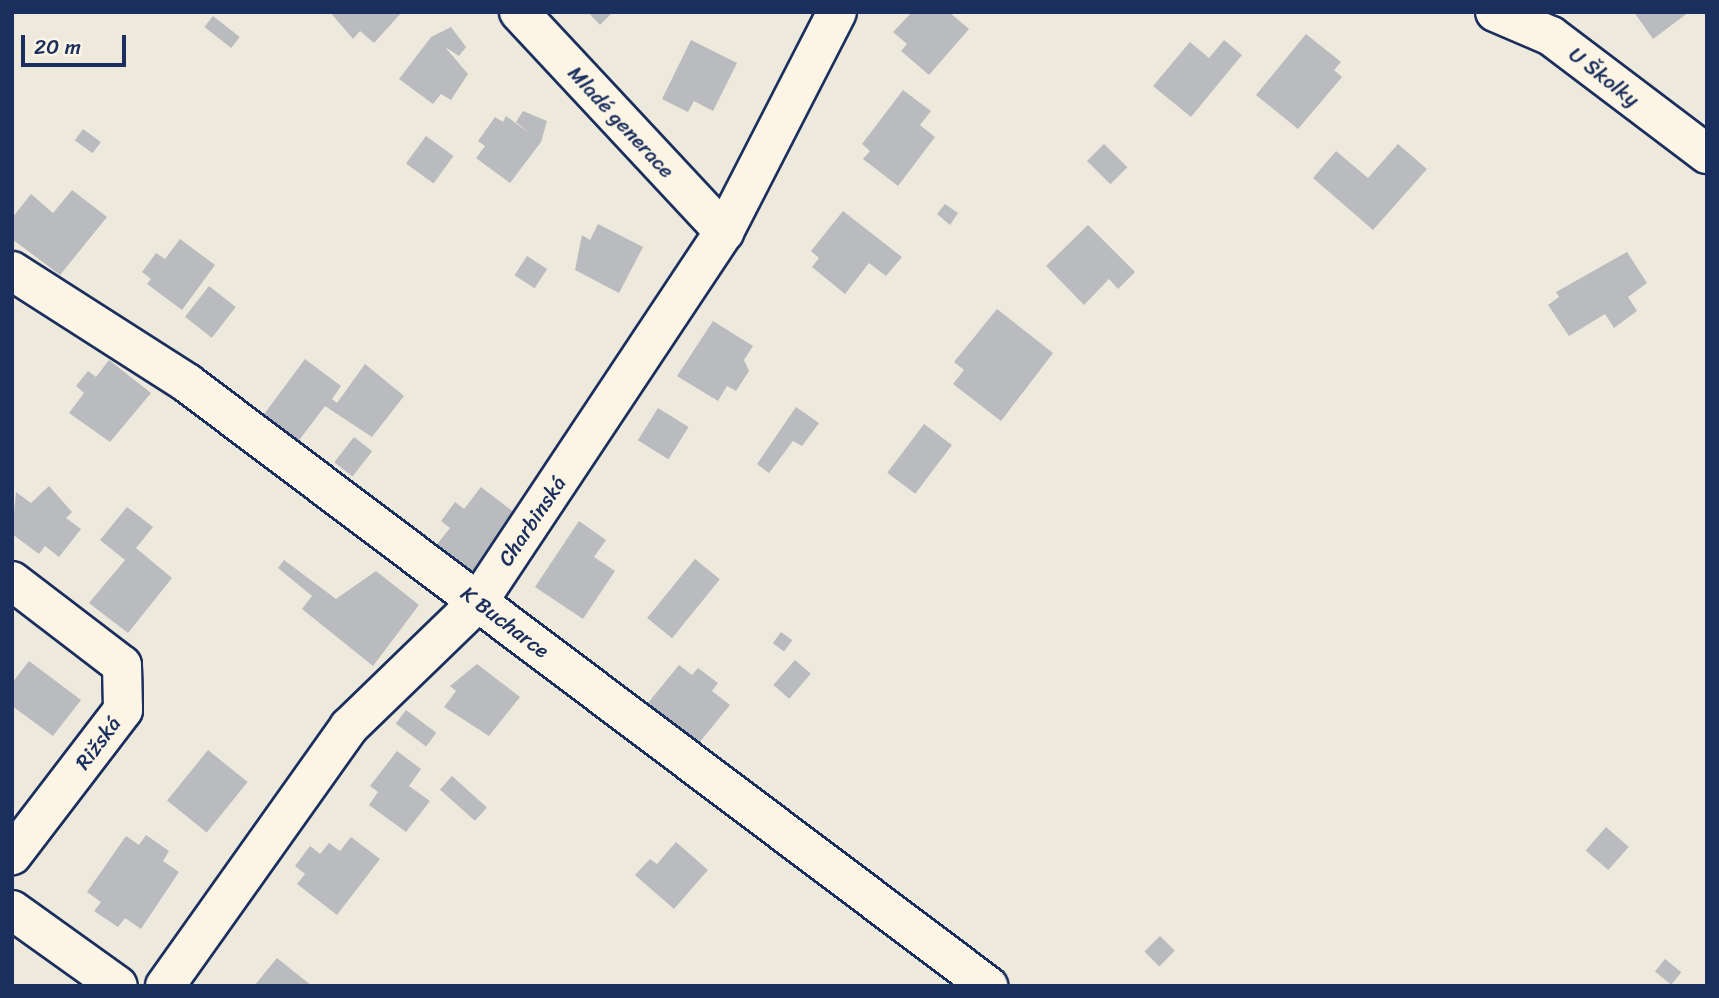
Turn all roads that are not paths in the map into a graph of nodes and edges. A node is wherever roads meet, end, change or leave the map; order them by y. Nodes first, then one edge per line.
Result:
1 (519, 12) edge
2 (837, 12) edge
3 (1495, 12) edge
4 (1707, 154) edge
5 (724, 232) junction
6 (12, 271) edge
7 (12, 581) edge
8 (478, 602) junction
9 (12, 855) edge
10 (12, 911) edge
11 (118, 986) edge
12 (165, 986) edge
13 (988, 986) edge

1 - 5 street, Mladé generace
2 - 5 street, Charbinská
3 - 4 street, U Školky
5 - 8 street, Charbinská
6 - 8 street, K Bucharce
7 - 9 street, Rižská
8 - 12 street, Charbinská
8 - 13 street, K Bucharce
10 - 11 street

